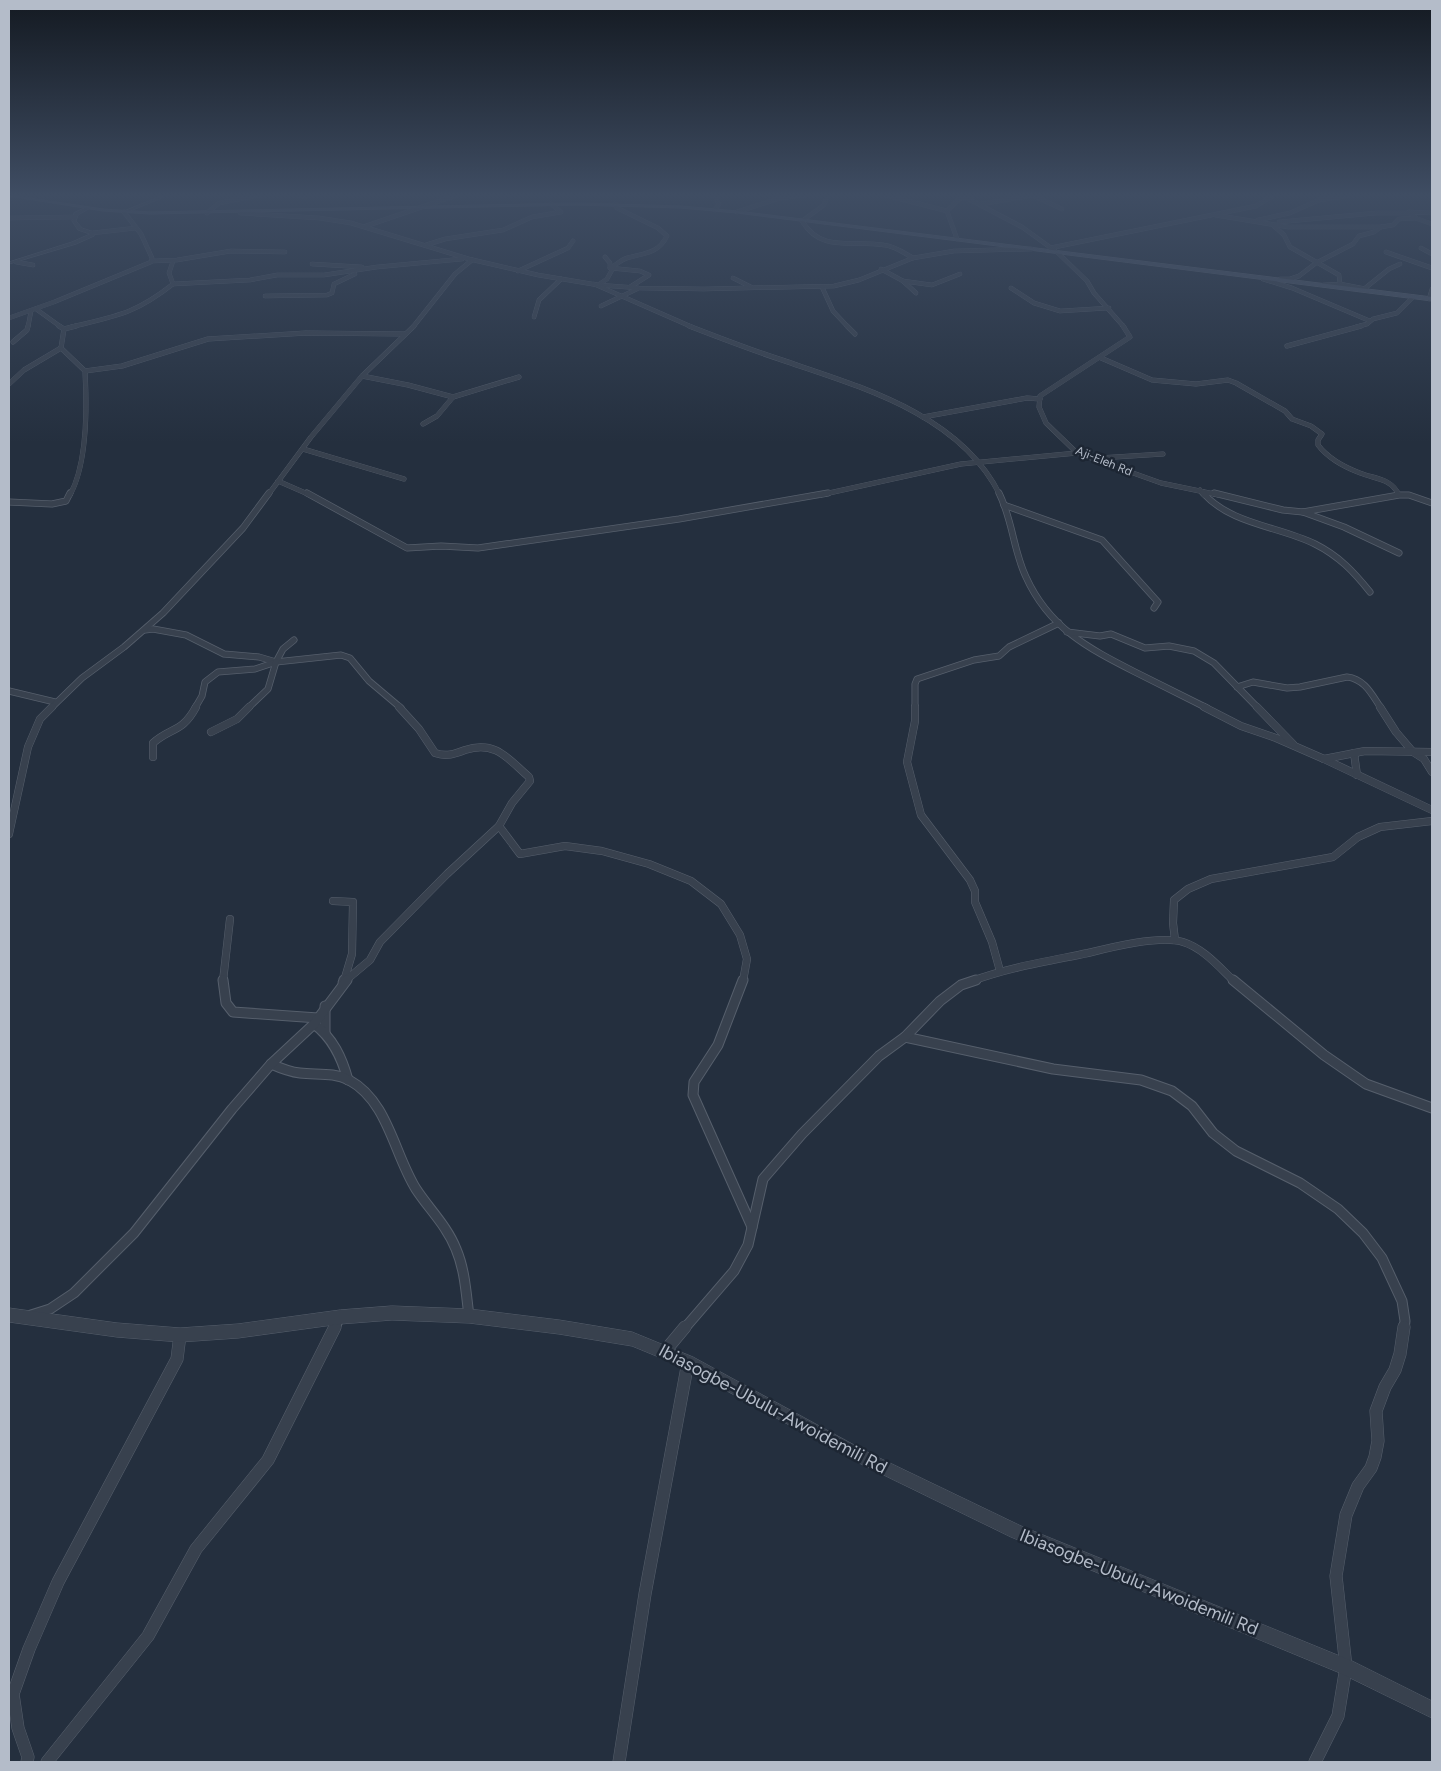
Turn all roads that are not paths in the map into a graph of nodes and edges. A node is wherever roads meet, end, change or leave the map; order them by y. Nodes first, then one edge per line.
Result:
1 (112, 278) edge
2 (171, 278) edge
3 (263, 278) edge
4 (347, 278) edge
5 (452, 278) edge
6 (551, 278) edge
7 (608, 278) edge
8 (645, 278) edge
9 (733, 278) dead end
10 (864, 278) edge
11 (896, 278) edge
12 (951, 278) edge
13 (1084, 278) edge
14 (1259, 278) edge
15 (1262, 278) edge
16 (1294, 278) edge
17 (1338, 278) edge
18 (1377, 278) edge
19 (561, 280) junction
20 (1278, 280) junction
21 (903, 281) junction
22 (173, 284) junction
23 (596, 284) junction
24 (1340, 284) junction
25 (1323, 285) junction
26 (630, 287) junction
27 (822, 287) junction
28 (639, 288) junction
29 (753, 288) junction
30 (1011, 288) dead end
31 (1364, 289) junction
32 (1432, 290) edge
33 (916, 293) dead end
34 (1400, 295) junction
35 (265, 296) dead end
36 (620, 297) junction
37 (1413, 297) junction
38 (1431, 299) edge
39 (601, 306) dead end
40 (1109, 308) junction
41 (33, 310) junction
42 (534, 317) dead end
43 (9, 318) edge
44 (1370, 321) junction
45 (64, 329) junction
46 (405, 334) junction
47 (855, 334) dead end
48 (13, 342) dead end
49 (1287, 346) dead end
50 (61, 348) junction
51 (1101, 358) junction
52 (85, 371) junction
53 (362, 376) junction
54 (519, 377) dead end
55 (9, 384) edge
56 (453, 397) junction
57 (1040, 399) junction
58 (923, 417) junction
59 (423, 424) dead end
60 (303, 449) junction
61 (1077, 452) junction
62 (1163, 454) dead end
63 (1095, 458) junction
64 (978, 463) junction
65 (404, 479) dead end
66 (278, 481) junction
67 (1200, 490) junction
68 (1399, 495) junction
69 (9, 502) edge
70 (1432, 504) edge
71 (1004, 505) junction
72 (1303, 512) junction
73 (1399, 553) dead end
74 (1370, 592) dead end
75 (1154, 608) dead end
76 (1059, 623) junction
77 (144, 630) junction
78 (1066, 631) junction
79 (294, 640) dead end
80 (276, 662) junction
81 (1237, 687) junction
82 (9, 691) edge
83 (55, 702) junction
84 (211, 732) dead end
85 (1296, 747) junction
86 (1413, 752) junction
87 (1432, 752) edge
88 (1354, 753) junction
89 (153, 757) dead end
90 (1324, 759) junction
91 (1432, 772) edge
92 (1357, 775) junction
93 (1432, 810) edge
94 (1432, 821) edge
95 (498, 826) junction
96 (9, 834) edge
97 (333, 902) dead end
98 (230, 919) dead end
99 (1175, 940) junction
100 (1000, 971) junction
101 (344, 983) junction
102 (325, 1006) junction
103 (316, 1021) junction
104 (326, 1033) junction
105 (905, 1037) junction
106 (271, 1064) junction
107 (348, 1080) junction
108 (1432, 1108) edge
109 (752, 1227) junction
110 (68, 1298) junction
111 (15, 1316) edge
112 (469, 1316) junction
113 (340, 1318) junction
114 (58, 1323) junction
115 (180, 1335) junction
116 (665, 1351) junction
117 (688, 1362) junction
118 (1346, 1667) junction
119 (1432, 1710) edge
120 (27, 1762) edge
121 (47, 1762) edge
122 (619, 1762) edge
123 (1315, 1762) edge

1 - 41 street
2 - 22 street
3 - 22 street
4 - 35 street
5 - 46 street
6 - 19 street
7 - 23 street
8 - 26 street
9 - 29 street
10 - 27 street
11 - 21 street
12 - 21 street
13 - 40 street
14 - 44 street
15 - 20 main road
16 - 20 street
17 - 24 street
18 - 31 street
19 - 23 street
19 - 42 street
20 - 25 main road
21 - 33 street
22 - 45 street
23 - 26 street
23 - 36 street
24 - 25 street
24 - 31 street
25 - 34 main road
26 - 28 street
27 - 29 street
27 - 47 street
28 - 29 street
28 - 36 street
30 - 40 street
31 - 34 street
32 - 38 street
34 - 37 main road
36 - 39 street
36 - 58 street
37 - 38 main road
37 - 44 street
40 - 51 street
41 - 43 street
41 - 45 street
41 - 48 street
44 - 49 street
45 - 50 street
46 - 52 street
46 - 53 street
50 - 52 street
50 - 55 street
51 - 57 street
51 - 68 street
52 - 69 street
53 - 56 street
53 - 60 street
54 - 56 street
56 - 59 street
57 - 58 street
57 - 61 street, Aji-Eleh Rd
58 - 64 street
60 - 65 street
60 - 66 street
61 - 63 street, Aji-Eleh Rd
61 - 64 street
62 - 63 street
63 - 67 street, Aji-Eleh Rd
64 - 66 street
64 - 71 street
66 - 77 street
67 - 72 street, Aji-Eleh Rd
67 - 74 street
68 - 70 street
68 - 72 street
71 - 75 street
71 - 76 street
72 - 73 street, Aji-Eleh Rd
76 - 78 street
76 - 100 street
77 - 80 street
77 - 83 street
78 - 81 street
78 - 85 street
79 - 80 street
80 - 84 street
80 - 89 street
80 - 95 street
81 - 85 street
81 - 86 street
82 - 83 street
83 - 96 street
85 - 90 street
86 - 87 street
86 - 88 street
86 - 91 street
88 - 90 street
88 - 92 street
90 - 92 street
92 - 93 street
94 - 99 street
95 - 101 street
95 - 109 street
97 - 101 street
98 - 103 street
99 - 100 street
99 - 108 street
100 - 105 street
101 - 102 street
102 - 103 street
102 - 104 street
103 - 104 street
103 - 106 street
104 - 107 street
105 - 109 street
105 - 118 street
106 - 107 street
106 - 110 street
107 - 112 street
109 - 116 street
110 - 111 street
110 - 114 street
111 - 114 street, Ibiasogbe-Ubulu-Awoidemili Rd
112 - 113 street, Ibiasogbe-Ubulu-Awoidemili Rd
112 - 116 street, Ibiasogbe-Ubulu-Awoidemili Rd
113 - 115 street, Ibiasogbe-Ubulu-Awoidemili Rd
113 - 121 street
114 - 115 street, Ibiasogbe-Ubulu-Awoidemili Rd
115 - 120 street
116 - 117 street, Ibiasogbe-Ubulu-Awoidemili Rd
117 - 118 street, Ibiasogbe-Ubulu-Awoidemili Rd
117 - 122 street
118 - 119 street, Ibiasogbe-Ubulu-Awoidemili Rd
118 - 123 street

